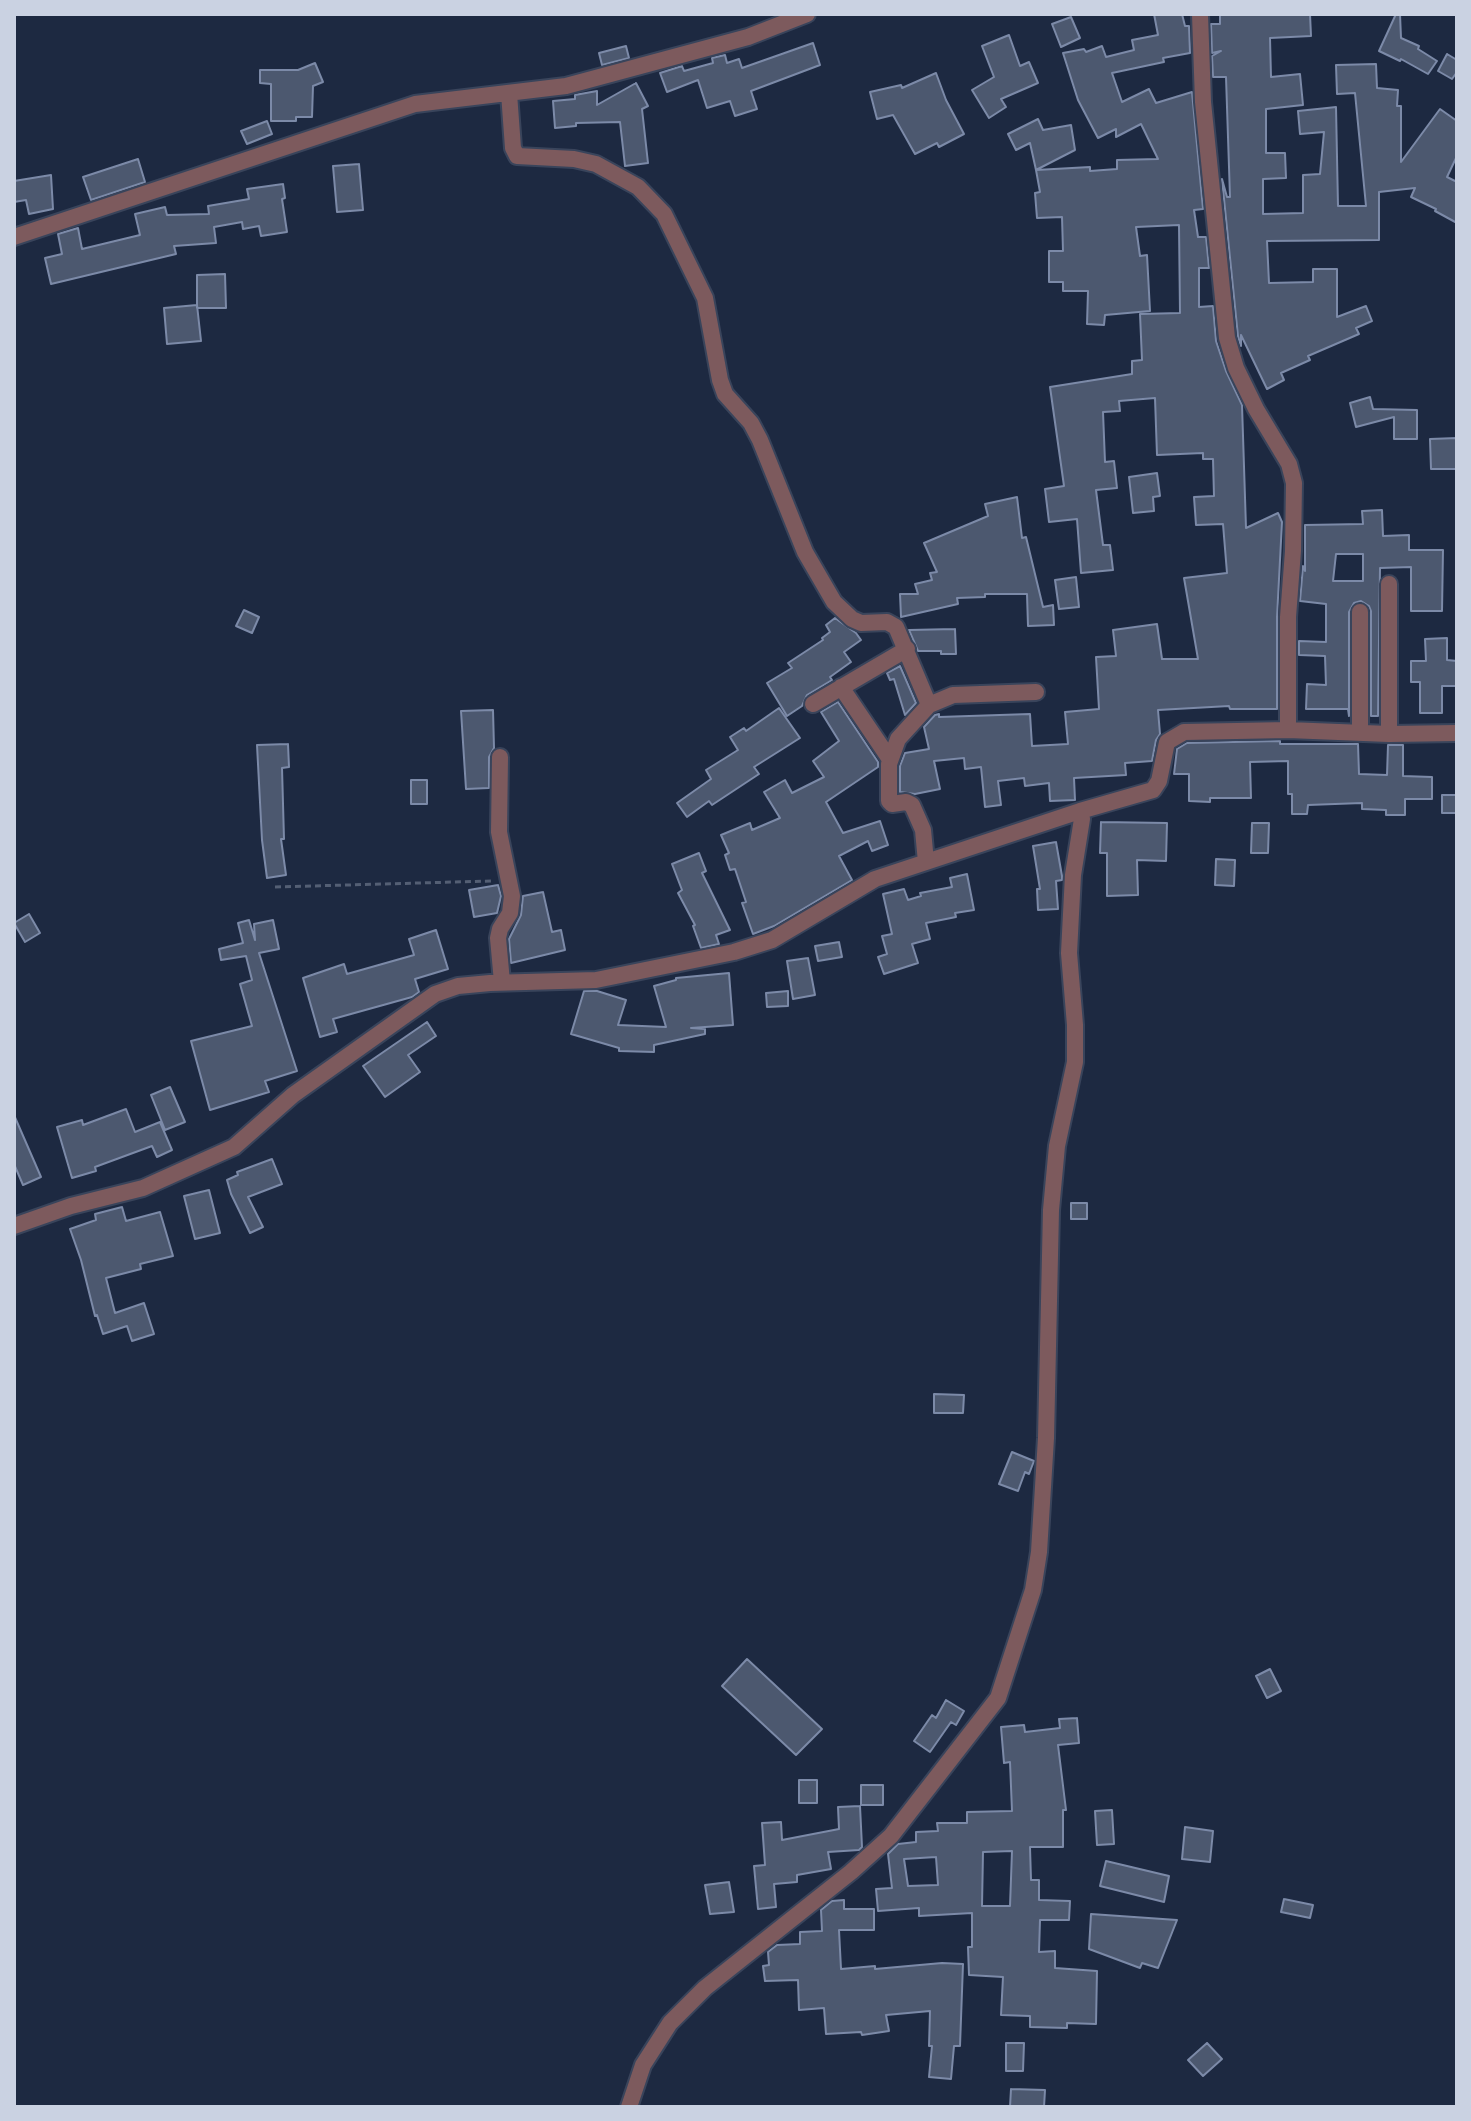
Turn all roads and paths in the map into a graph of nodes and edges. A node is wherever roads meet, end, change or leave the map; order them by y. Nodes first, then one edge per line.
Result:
1 (807, 14) edge
2 (1200, 14) edge
3 (509, 93) junction
4 (14, 237) edge
5 (1389, 584) dead end
6 (1360, 612) dead end
7 (907, 649) junction
8 (841, 687) junction
9 (1036, 692) dead end
10 (813, 704) dead end
11 (929, 705) junction
12 (1288, 730) junction
13 (1360, 733) junction
14 (1457, 733) edge
15 (1389, 734) junction
16 (500, 757) dead end
17 (889, 758) junction
18 (1080, 811) junction
19 (926, 862) junction
20 (510, 880) junction
21 (275, 887) dead end
22 (502, 982) junction
23 (14, 1226) edge
24 (629, 2107) edge

1 - 3 street
2 - 12 street
3 - 4 street
3 - 7 street
5 - 15 street
6 - 13 street
7 - 8 street
7 - 11 street
8 - 10 street
8 - 17 street
9 - 11 street
11 - 17 street
12 - 13 street
12 - 18 street
13 - 15 street
14 - 15 street
16 - 20 street
17 - 19 street
18 - 19 street
18 - 24 street
19 - 22 street
20 - 21 path
20 - 22 street
22 - 23 street

